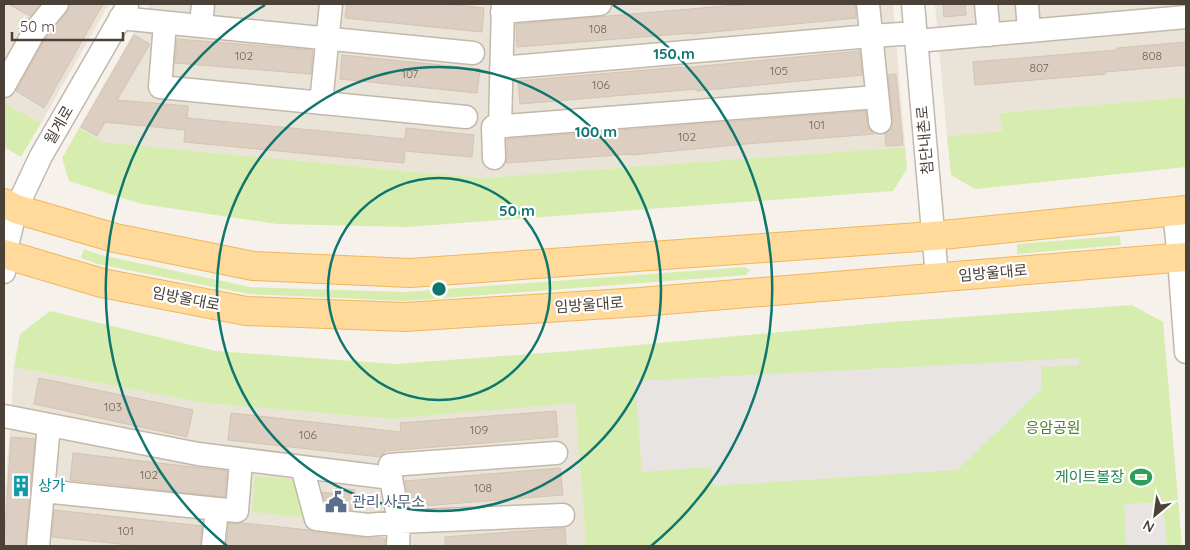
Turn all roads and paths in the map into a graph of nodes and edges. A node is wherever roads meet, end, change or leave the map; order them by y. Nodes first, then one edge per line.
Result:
1 (57, 4) edge
2 (203, 4) edge
3 (332, 4) edge
4 (600, 4) edge
5 (868, 4) edge
6 (913, 4) edge
7 (986, 4) edge
8 (1027, 4) edge
9 (503, 8) edge
10 (125, 11) edge
11 (1186, 17) edge
12 (164, 23) junction
13 (201, 26) junction
14 (1029, 31) junction
15 (989, 35) junction
16 (871, 36) junction
17 (916, 37) junction
18 (328, 39) junction
19 (473, 53) dead end
20 (501, 68) junction
21 (4, 86) edge
22 (877, 97) junction
23 (322, 103) junction
24 (466, 117) dead end
25 (880, 122) dead end
26 (500, 127) junction
27 (494, 158) dead end
28 (10, 206) edge
29 (1180, 211) edge
30 (933, 236) junction
31 (799, 245) junction
32 (1183, 258) edge
33 (4, 260) edge
34 (937, 277) junction
35 (804, 288) junction
36 (1186, 352) edge
37 (4, 416) edge
38 (49, 425) junction
39 (556, 453) dead end
40 (241, 460) junction
41 (302, 467) junction
42 (391, 478) junction
43 (43, 491) junction
44 (217, 509) junction
45 (563, 515) dead end
46 (399, 522) junction
47 (38, 546) edge
48 (213, 546) edge
49 (398, 546) edge

1 - 21 street
2 - 13 street
3 - 18 street
4 - 9 street
5 - 16 street
6 - 17 street, 첨단내촌로
7 - 15 street
8 - 14 street
9 - 20 street
10 - 12 street
10 - 28 street, 월계로
11 - 14 street
12 - 13 street
12 - 23 street
13 - 18 street
14 - 15 street
15 - 17 street
16 - 17 street
16 - 20 street
16 - 22 street
17 - 30 street, 첨단내촌로
18 - 19 street
18 - 23 street
20 - 26 street
22 - 25 street
22 - 26 street
23 - 24 street
26 - 27 street
28 - 31 main road
28 - 33 street, 월계로
29 - 30 main road
29 - 32 street
30 - 31 main road
30 - 34 street, 첨단내촌로
31 - 35 main road
32 - 34 main road, 임방울대로
32 - 36 street
33 - 35 main road, 임방울대로
34 - 35 main road, 임방울대로
37 - 38 street
38 - 40 street
38 - 43 street
39 - 42 street
40 - 41 street
40 - 44 street
41 - 42 street
41 - 46 street
42 - 46 street
43 - 44 street
43 - 47 street
44 - 48 street
45 - 46 street
46 - 49 street

